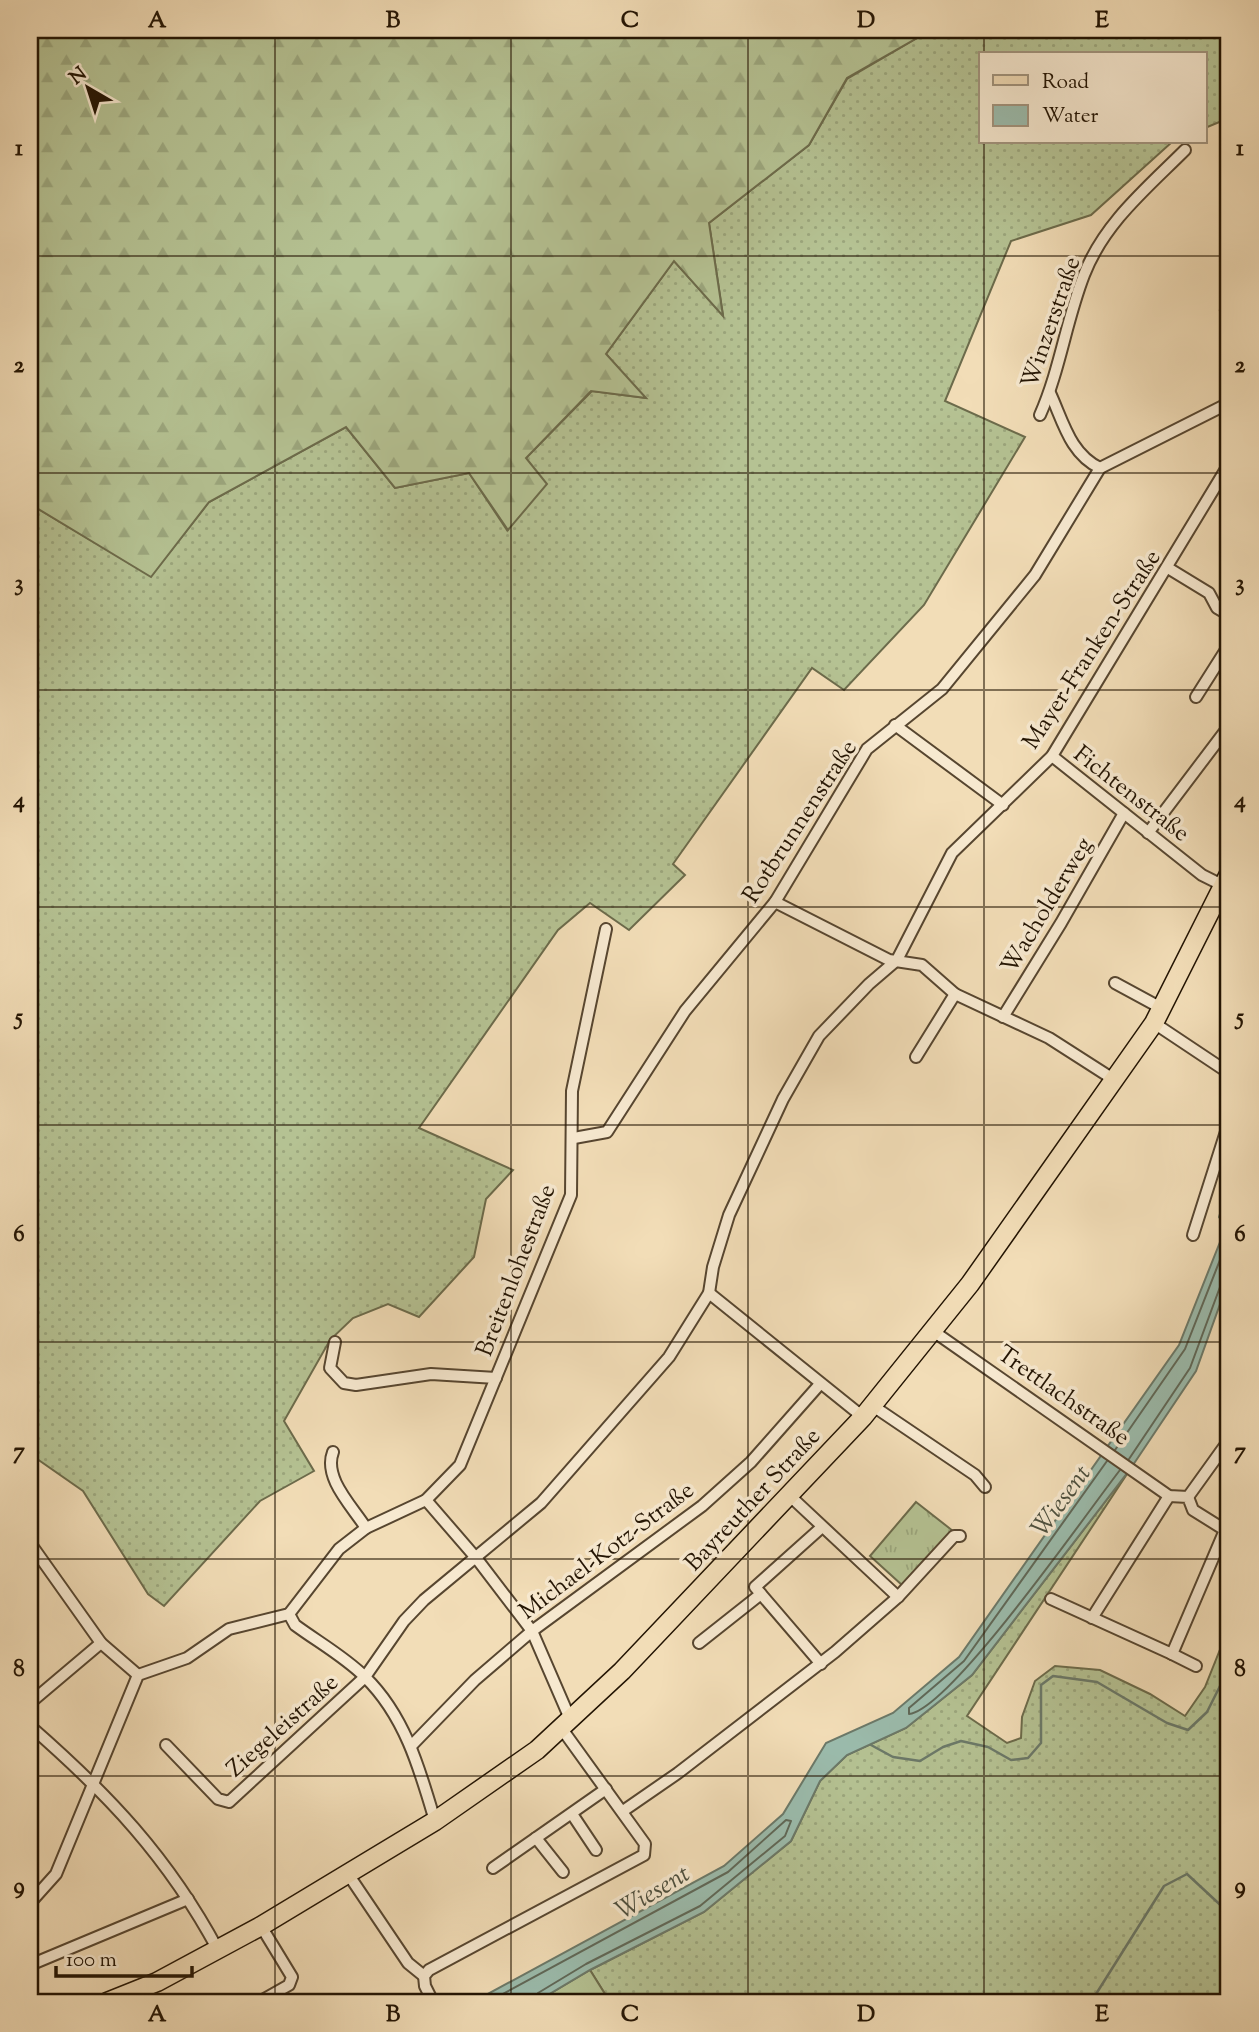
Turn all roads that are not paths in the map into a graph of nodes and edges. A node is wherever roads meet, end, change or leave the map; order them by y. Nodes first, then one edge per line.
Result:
1 (1185, 150) dead end
2 (1229, 303) edge
3 (1229, 312) edge
4 (1050, 393) junction
5 (1229, 403) edge
6 (1040, 415) dead end
7 (1229, 464) edge
8 (1100, 468) junction
9 (1168, 568) junction
10 (1229, 615) edge
11 (1229, 645) edge
12 (1196, 696) dead end
13 (895, 725) junction
14 (1229, 726) edge
15 (1052, 756) junction
16 (1003, 805) junction
17 (1124, 814) junction
18 (1148, 833) junction
19 (1226, 880) edge
20 (775, 902) junction
21 (606, 929) dead end
22 (897, 960) junction
23 (1115, 983) dead end
24 (955, 993) junction
25 (1158, 1016) junction
26 (1003, 1017) junction
27 (916, 1057) dead end
28 (1229, 1073) edge
29 (1113, 1079) junction
30 (1229, 1122) edge
31 (574, 1138) junction
32 (1193, 1236) dead end
33 (709, 1293) junction
34 (933, 1331) junction
35 (335, 1342) dead end
36 (496, 1378) junction
37 (820, 1384) junction
38 (868, 1411) junction
39 (1229, 1440) edge
40 (333, 1452) dead end
41 (985, 1487) dead end
42 (790, 1496) junction
43 (1169, 1496) junction
44 (1188, 1497) junction
45 (426, 1500) junction
46 (822, 1527) junction
47 (366, 1528) junction
48 (960, 1536) dead end
49 (30, 1543) edge
50 (477, 1559) junction
51 (761, 1594) junction
52 (898, 1597) junction
53 (1051, 1599) dead end
54 (289, 1614) junction
55 (1092, 1618) junction
56 (532, 1631) junction
57 (101, 1643) junction
58 (699, 1643) dead end
59 (1172, 1654) junction
60 (821, 1664) junction
61 (1196, 1666) dead end
62 (138, 1675) junction
63 (365, 1677) junction
64 (30, 1703) edge
65 (566, 1725) junction
66 (30, 1726) edge
67 (166, 1745) dead end
68 (412, 1745) junction
69 (95, 1783) junction
70 (606, 1789) junction
71 (623, 1811) junction
72 (572, 1814) junction
73 (435, 1821) junction
74 (536, 1839) junction
75 (596, 1850) dead end
76 (493, 1868) dead end
77 (564, 1872) dead end
78 (353, 1880) junction
79 (188, 1899) junction
80 (30, 1903) edge
81 (261, 1926) junction
82 (218, 1950) junction
83 (30, 1965) edge
84 (424, 1976) junction
85 (112, 2001) edge
86 (259, 2002) edge
87 (433, 2002) edge

1 - 4 street, Winzerstraße
2 - 3 street
4 - 6 street, Winzerstraße
4 - 8 street
5 - 8 street
7 - 9 street, Mayer-Franken-Straße
8 - 13 street, Rotbrunnenstraße
9 - 10 street
9 - 15 street, Mayer-Franken-Straße
11 - 12 street
13 - 16 street
13 - 20 street, Rotbrunnenstraße
14 - 18 street
15 - 16 street, Mayer-Franken-Straße
15 - 17 street, Fichtenstraße
16 - 22 street, Mayer-Franken-Straße
17 - 18 street, Fichtenstraße
17 - 26 street, Wacholderweg
18 - 19 street, Fichtenstraße
19 - 25 main road, Bayreuther Straße
20 - 22 street
20 - 31 street, Rotbrunnenstraße
21 - 31 street, Breitenlohestraße
22 - 24 street
22 - 33 street, Mayer-Franken-Straße
23 - 25 street
24 - 26 street
24 - 27 street
25 - 28 street
25 - 29 main road, Bayreuther Straße
26 - 29 street
29 - 34 main road, Bayreuther Straße
30 - 32 street
31 - 36 street, Breitenlohestraße
33 - 37 street
33 - 50 street, Mayer-Franken-Straße
34 - 38 main road, Bayreuther Straße
34 - 43 street, Trettlachstraße
35 - 36 street
36 - 45 street, Breitenlohestraße
37 - 38 street
37 - 56 street, Michael-Kotz-Straße
38 - 41 street
38 - 42 main road, Bayreuther Straße
39 - 44 street
40 - 47 street
42 - 46 street
42 - 65 main road, Bayreuther Straße
43 - 44 street
43 - 55 street
44 - 59 street
45 - 47 street, Breitenlohestraße
45 - 50 street
46 - 51 street
46 - 52 street
47 - 54 street, Breitenlohestraße
48 - 52 street
49 - 57 street
50 - 56 street
50 - 63 street, Mayer-Franken-Straße
51 - 58 street
51 - 60 street
52 - 60 street
53 - 55 street
54 - 62 street
54 - 63 street, Ziegeleistraße
55 - 59 street
56 - 65 street
56 - 68 street, Michael-Kotz-Straße
57 - 62 street
57 - 64 street
59 - 61 street
60 - 71 street
62 - 69 street
63 - 67 street, Ziegeleistraße
63 - 68 street, Ziegeleistraße
65 - 70 street
65 - 73 main road, Bayreuther Straße
66 - 69 street
68 - 73 street, Ziegeleistraße
69 - 79 street
69 - 80 street
70 - 71 street
70 - 72 street
71 - 84 street
72 - 74 street
72 - 75 street
73 - 78 main road, Bayreuther Straße
74 - 76 street
74 - 77 street
78 - 81 main road, Bayreuther Straße
78 - 84 street
79 - 82 street
79 - 83 street
81 - 82 main road, Bayreuther Straße
81 - 86 street
82 - 85 main road, Bayreuther Straße
84 - 87 street

